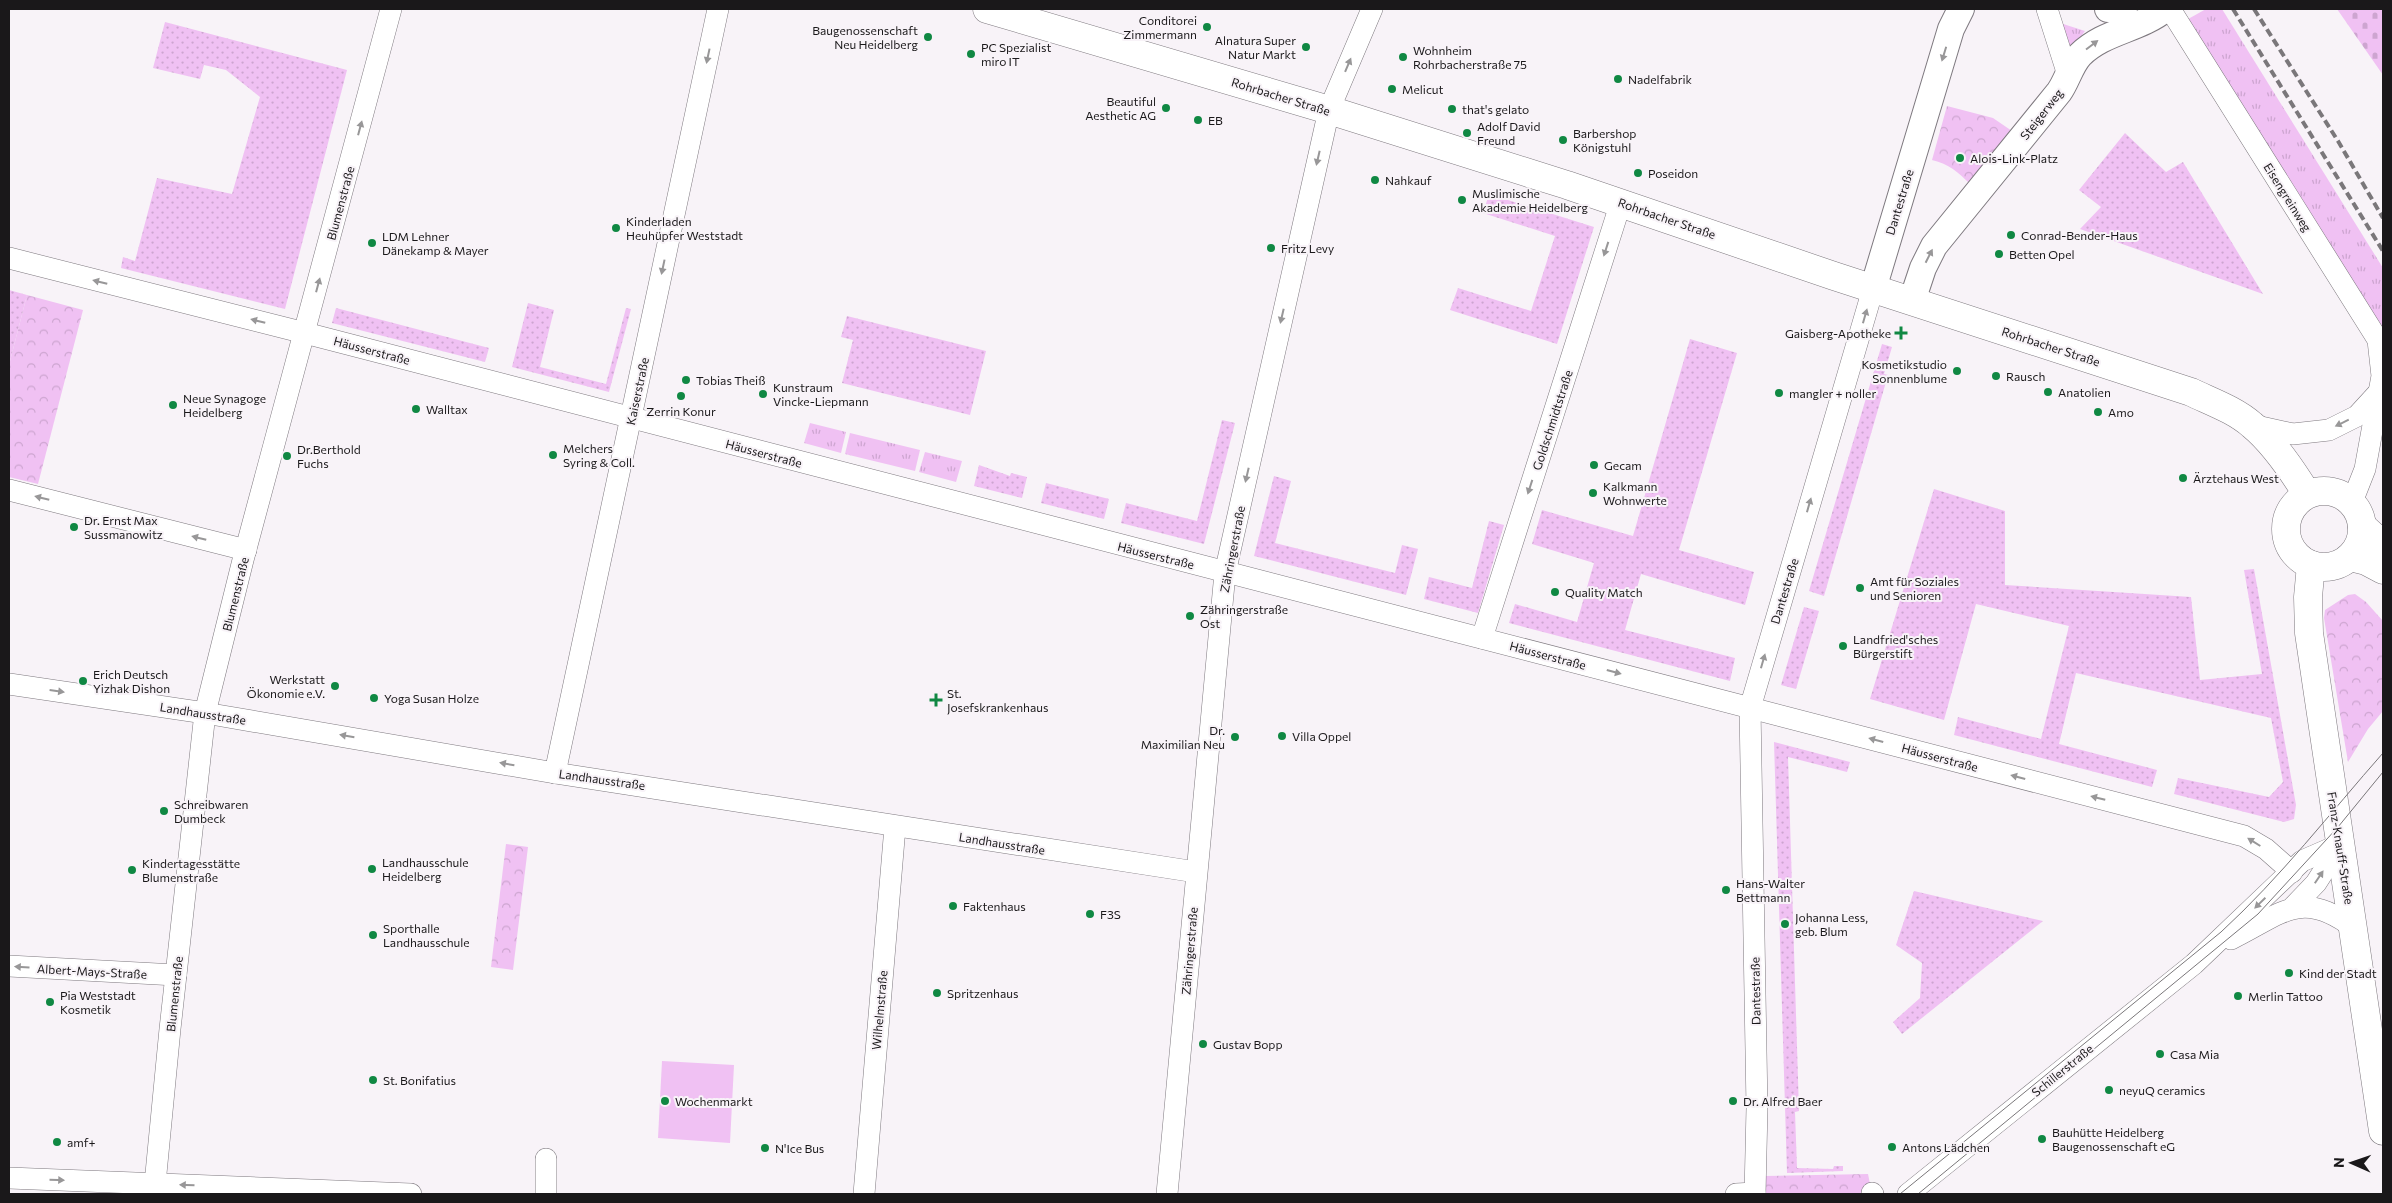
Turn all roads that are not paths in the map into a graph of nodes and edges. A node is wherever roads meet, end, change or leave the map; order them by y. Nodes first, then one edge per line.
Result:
1 (391, 9) edge
2 (718, 9) edge
3 (1372, 9) edge
4 (1961, 9) edge
5 (2047, 9) edge
6 (2108, 9) edge
7 (2124, 9) edge
8 (2165, 9) edge
9 (2170, 9) edge
10 (1000, 11) edge
11 (2068, 75) junction
12 (1329, 110) junction
13 (1621, 202) junction
14 (9, 258) edge
15 (1873, 289) junction
16 (1912, 301) junction
17 (305, 333) junction
18 (2379, 392) junction
19 (631, 418) junction
20 (2252, 424) junction
21 (9, 490) edge
22 (2307, 494) junction
23 (2357, 514) junction
24 (2383, 545) edge
25 (245, 555) junction
26 (2350, 556) junction
27 (2311, 565) junction
28 (2383, 570) edge
29 (1225, 573) junction
30 (1482, 638) junction
31 (9, 684) edge
32 (1750, 708) junction
33 (205, 713) junction
34 (555, 773) junction
35 (895, 827) junction
36 (2341, 844) junction
37 (1196, 872) junction
38 (2292, 872) junction
39 (2293, 907) junction
40 (2354, 928) junction
41 (2215, 946) junction
42 (9, 966) edge
43 (176, 975) junction
44 (2383, 1132) edge
45 (546, 1159) dead end
46 (9, 1178) edge
47 (154, 1189) edge
48 (411, 1194) edge
49 (546, 1194) edge
50 (864, 1194) edge
51 (1167, 1194) edge
52 (1749, 1194) edge
53 (1908, 1194) edge

17 -> 1 street, Blumenstraße
2 -> 19 street, Kaiserstraße
12 -> 3 street, Zähringerstraße
4 -> 15 street, Dantestraße
5 - 11 street
6 - 7 street
11 -> 8 street, Steigerweg
9 - 18 street, Eisengreinweg
10 - 12 main road, Rohrbacher Straße
16 -> 11 street, Steigerweg
12 - 13 main road, Rohrbacher Straße
12 -> 29 street, Zähringerstraße
13 - 15 main road, Rohrbacher Straße
13 -> 30 street, Goldschmidtstraße
17 -> 14 street, Häusserstraße
15 - 16 main road, Rohrbacher Straße
32 -> 15 street, Dantestraße
16 - 20 main road, Rohrbacher Straße
17 - 19 street, Häusserstraße
17 - 25 street, Blumenstraße
18 -> 20 street
18 - 23 street, Eisengreinweg
19 - 29 street, Häusserstraße
19 - 34 street, Kaiserstraße
20 - 22 main road, Rohrbacher Straße
25 -> 21 street
22 - 23 main road
22 - 27 main road
23 - 24 main road
23 - 26 main road
25 - 33 street, Blumenstraße
26 - 27 main road
26 - 28 main road
27 - 36 main road, Franz-Knauff-Straße
29 - 30 street, Häusserstraße
29 - 37 street, Zähringerstraße
30 -> 32 street, Häusserstraße
31 -> 33 street, Landhausstraße
38 -> 32 street, Häusserstraße
32 - 52 street, Dantestraße
34 -> 33 street, Landhausstraße
33 - 43 street, Blumenstraße
34 - 35 street, Landhausstraße
35 - 37 street, Landhausstraße
35 - 50 street, Wilhelmstraße
36 - 38 street, Schillerstraße
39 -> 36 street, Schillerstraße
36 - 40 main road, Franz-Knauff-Straße
37 - 51 street, Zähringerstraße
38 -> 41 street, Schillerstraße
39 - 40 street, Schillerstraße
39 - 41 street, Schillerstraße
40 - 44 main road, Franz-Knauff-Straße
41 - 53 street, Schillerstraße
43 -> 42 street, Albert-Mays-Straße
43 - 47 street, Blumenstraße
45 - 49 street
46 -> 47 street
48 -> 47 street

